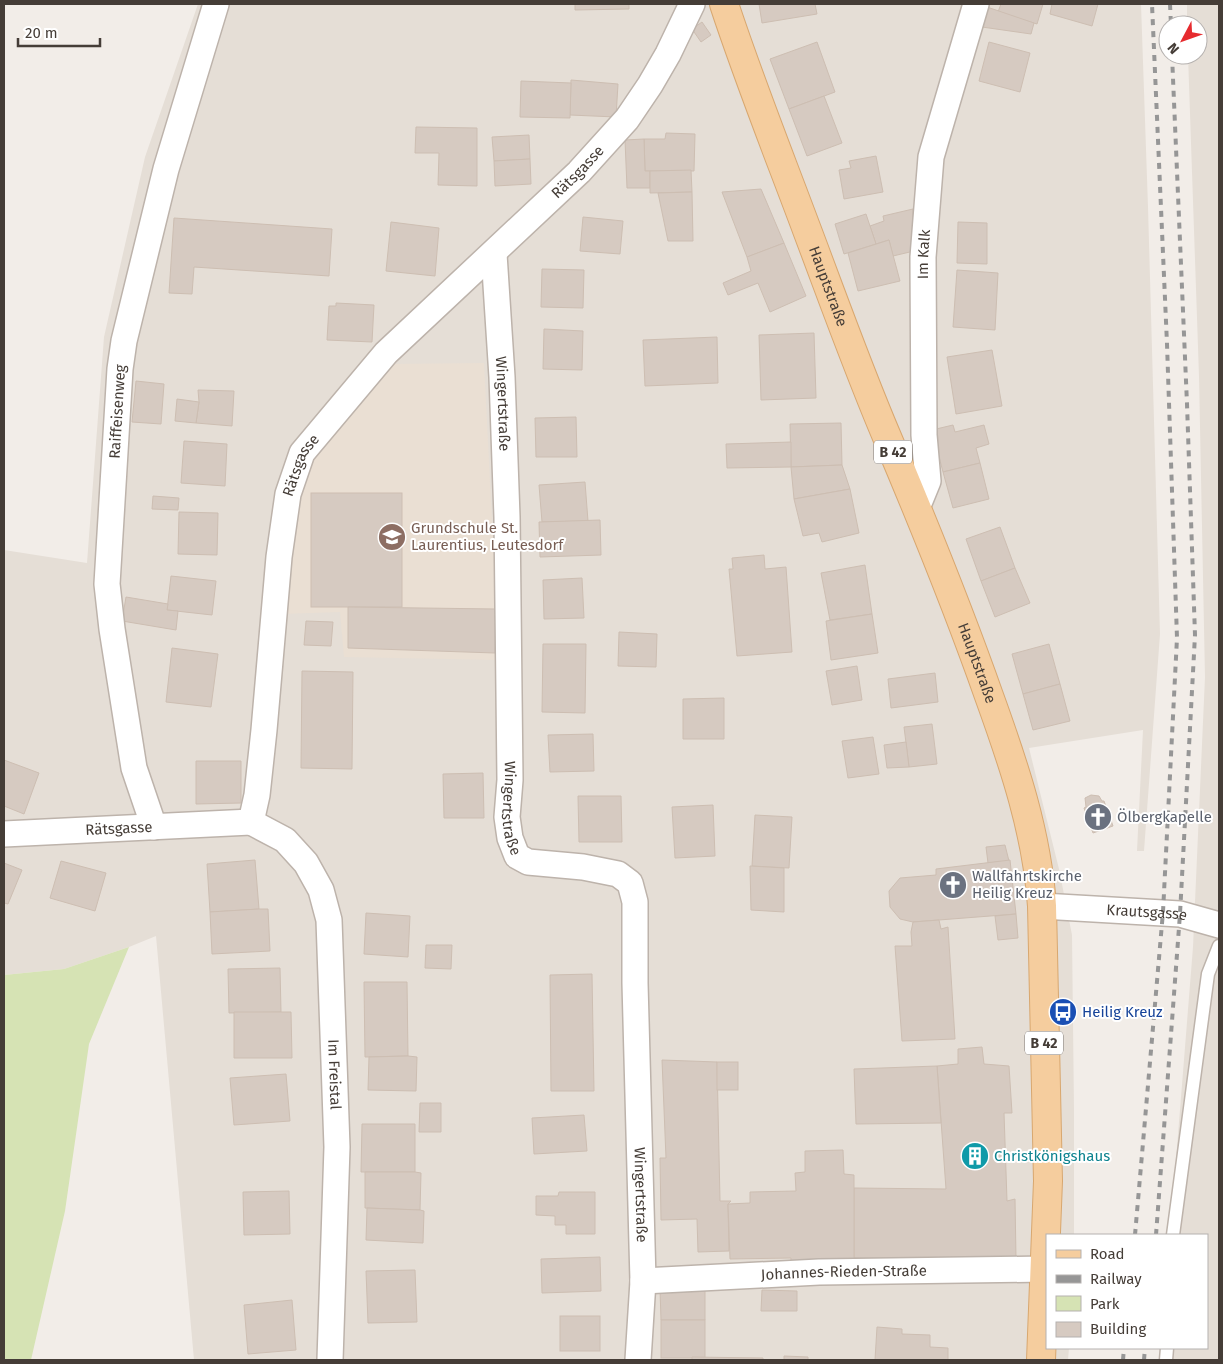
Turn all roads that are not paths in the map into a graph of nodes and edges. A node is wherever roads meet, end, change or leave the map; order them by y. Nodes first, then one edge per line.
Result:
1 (216, 4) edge
2 (692, 4) edge
3 (724, 4) edge
4 (976, 4) edge
5 (494, 254) junction
6 (917, 508) junction
7 (251, 822) junction
8 (154, 827) junction
9 (4, 834) edge
10 (1042, 906) junction
11 (1219, 925) edge
12 (1219, 946) edge
13 (1046, 1234) edge
14 (1173, 1234) edge
15 (1046, 1240) edge
16 (1045, 1269) junction
17 (642, 1281) junction
18 (330, 1360) edge
19 (638, 1360) edge
20 (1041, 1360) edge

1 - 8 street, Raiffeisenweg
2 - 5 street, Rätsgasse
3 - 6 main road, Hauptstraße / B 42
4 - 6 street, Im Kalk
5 - 7 street, Rätsgasse
5 - 17 street, Wingertstraße
6 - 10 main road, Hauptstraße / B 42
7 - 8 street, Rätsgasse
7 - 18 street, Im Freistal
8 - 9 street, Rätsgasse
10 - 11 street, Krautsgasse
10 - 13 main road, Hauptstraße / B 42
12 - 14 lane
15 - 16 main road, Hauptstraße / B 42
16 - 17 street, Johannes-Rieden-Straße
16 - 20 main road, Hauptstraße / B 42
17 - 19 street, Wingertstraße

